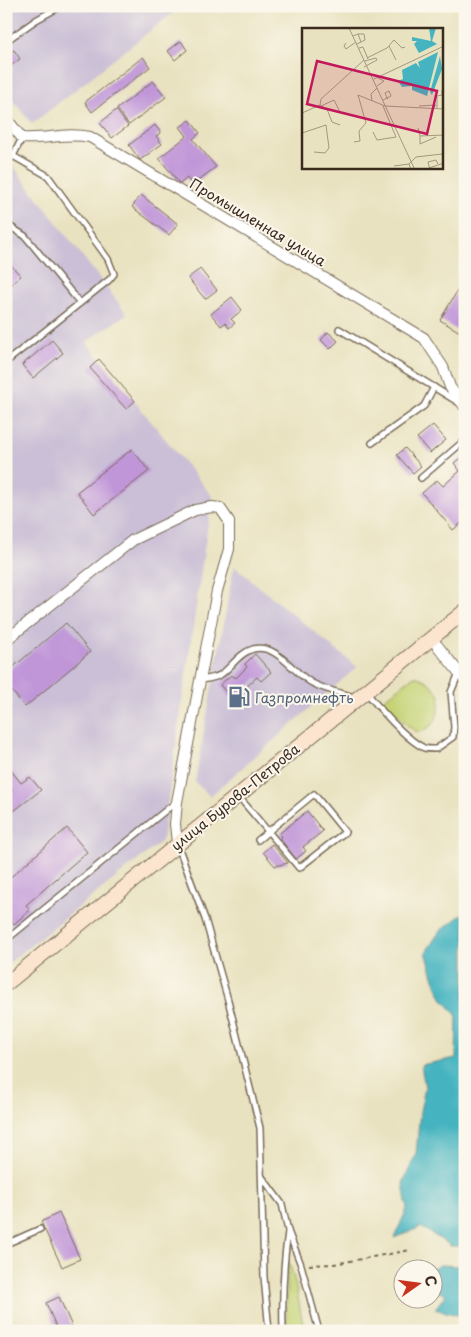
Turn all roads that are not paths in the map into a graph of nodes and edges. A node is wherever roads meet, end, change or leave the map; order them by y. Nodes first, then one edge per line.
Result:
1 (61, 6) edge
2 (6, 41) edge
3 (6, 118) edge
4 (22, 138) junction
5 (13, 156) junction
6 (6, 163) edge
7 (6, 224) edge
8 (80, 303) junction
9 (339, 329) dead end
10 (6, 362) edge
11 (434, 387) junction
12 (463, 406) edge
13 (465, 440) edge
14 (372, 443) dead end
15 (421, 478) dead end
16 (465, 612) edge
17 (432, 639) junction
18 (6, 640) edge
19 (462, 677) edge
20 (201, 680) junction
21 (361, 695) junction
22 (237, 795) junction
23 (177, 802) junction
24 (268, 832) junction
25 (258, 840) dead end
26 (177, 843) junction
27 (6, 940) edge
28 (6, 984) edge
29 (262, 1176) junction
30 (40, 1229) dead end
31 (288, 1231) junction
32 (6, 1244) edge
33 (268, 1331) edge
34 (283, 1331) edge
35 (320, 1331) edge

1 - 2 lane
3 - 4 street
4 - 5 lane
4 - 12 street, Промышленная улица
5 - 6 lane
5 - 8 lane
7 - 8 lane
8 - 10 lane
9 - 11 lane
11 - 12 lane
11 - 14 lane
13 - 15 lane
16 - 17 main road, улица Бурова-Петрова
17 - 19 street
17 - 21 main road, улица Бурова-Петрова
18 - 20 street
19 - 21 lane
20 - 21 lane
20 - 23 street
21 - 22 main road, улица Бурова-Петрова
22 - 24 lane
22 - 26 main road, улица Бурова-Петрова
23 - 26 street
23 - 27 lane
24 - 24 lane
24 - 25 lane
26 - 28 main road, улица Бурова-Петрова
26 - 29 lane
29 - 31 lane
29 - 33 lane
30 - 32 lane
31 - 34 lane
31 - 35 lane

